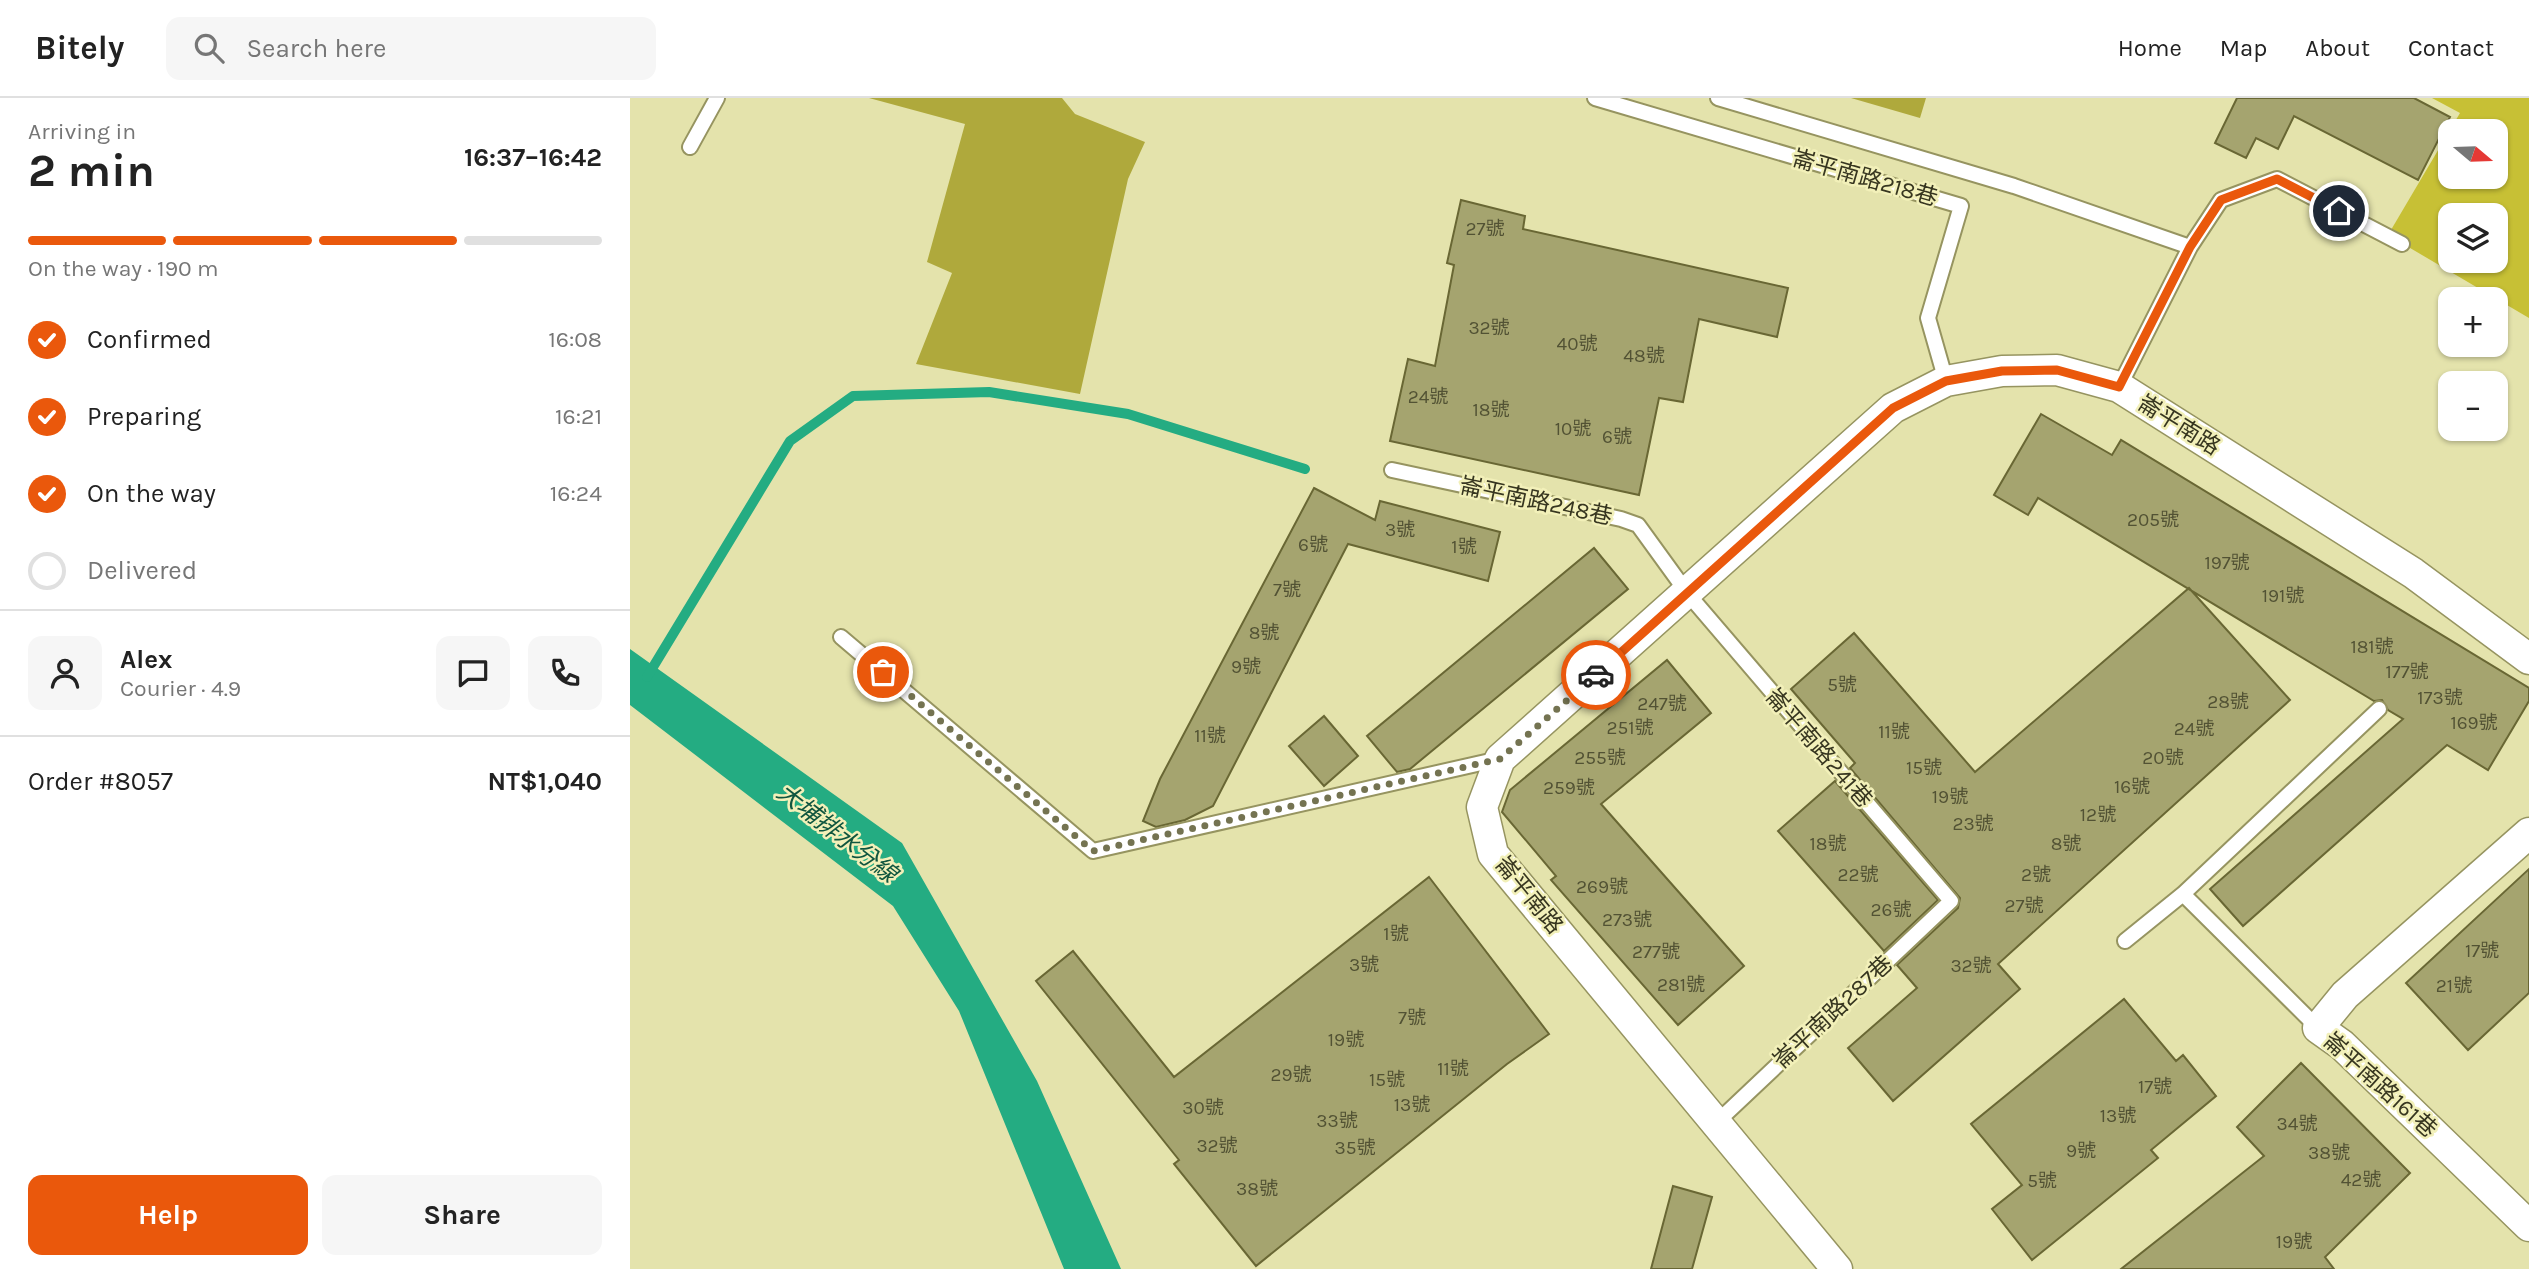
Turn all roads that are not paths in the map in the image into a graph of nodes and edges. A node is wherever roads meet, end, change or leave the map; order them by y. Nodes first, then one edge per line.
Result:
1 (718, 98) edge
2 (1595, 98) edge
3 (1725, 99) edge
4 (691, 147) dead end
5 (2402, 244) dead end
6 (2190, 247) junction
7 (1946, 381) junction
8 (2119, 387) junction
9 (1392, 470) dead end
10 (1688, 594) junction
11 (841, 636) dead end
12 (2529, 659) edge
13 (2379, 709) dead end
14 (1500, 759) junction
15 (2529, 833) edge
16 (2183, 894) junction
17 (1951, 901) joint
18 (2125, 942) dead end
19 (2318, 1028) junction
20 (1716, 1123) junction
21 (2529, 1226) edge
22 (1837, 1269) edge

1 - 4 lane
2 - 7 lane, 崙平南路218巷
3 - 6 lane
5 - 6 lane
6 - 8 lane
7 - 8 street, 崙平南路
7 - 10 street, 崙平南路
8 - 12 street, 崙平南路
9 - 10 lane, 崙平南路248巷
10 - 14 street, 崙平南路
10 - 17 lane, 崙平南路241巷
11 - 14 lane
13 - 16 lane
14 - 20 street, 崙平南路
15 - 19 street, 崙平南路161巷
16 - 18 lane
16 - 19 lane
17 - 20 lane, 崙平南路287巷
19 - 21 street, 崙平南路161巷
20 - 22 street, 崙平南路

